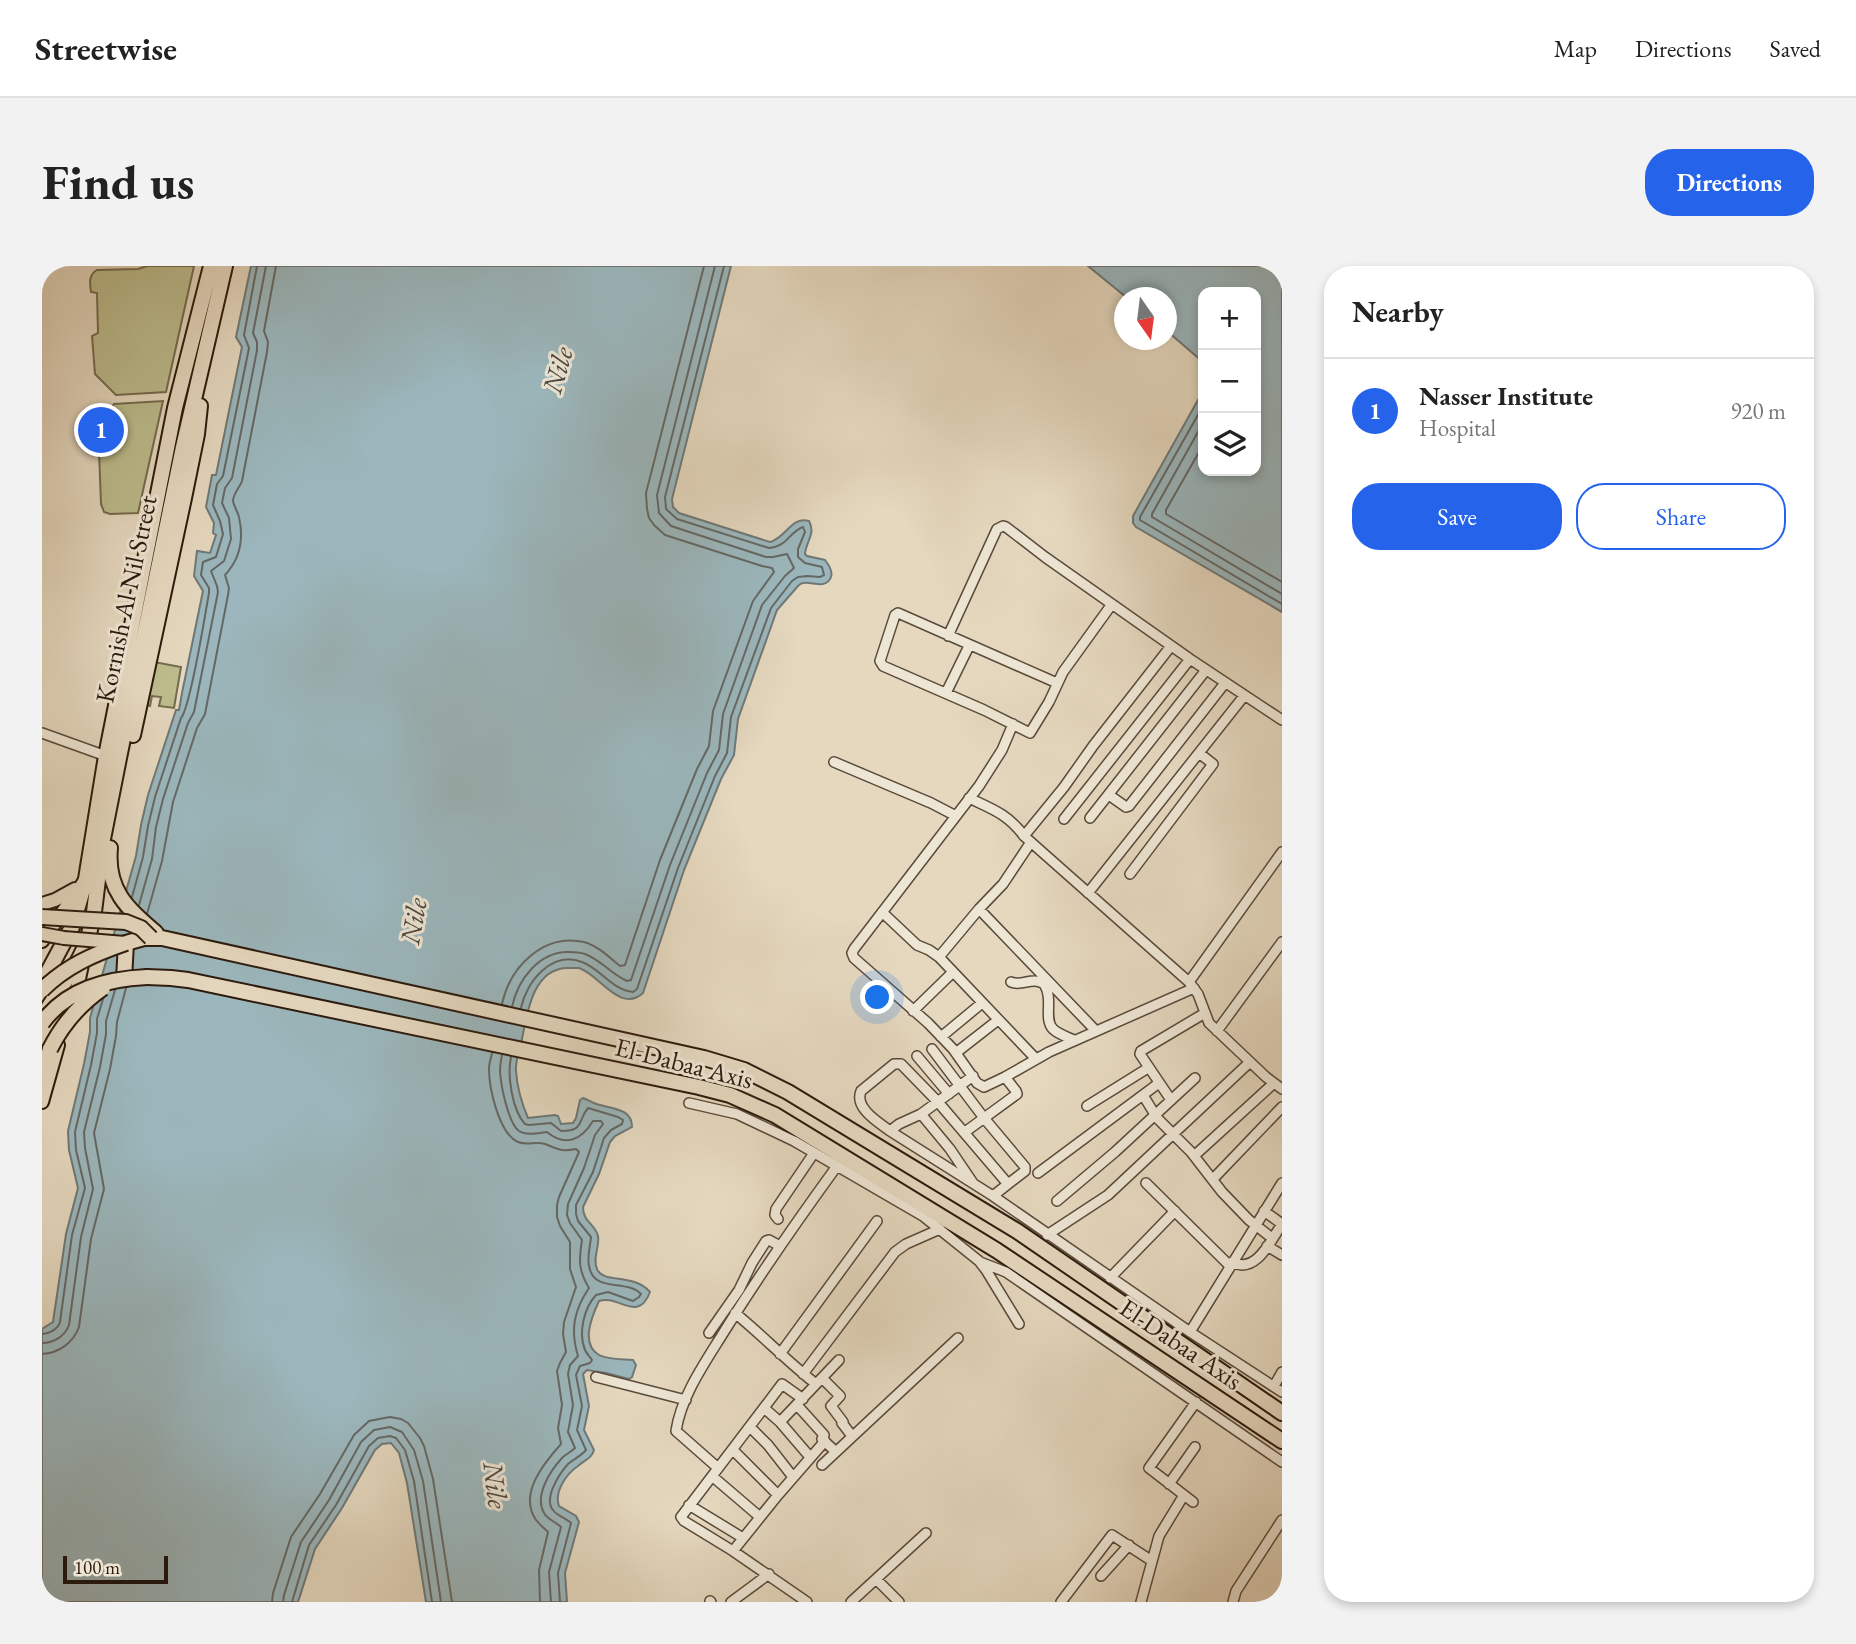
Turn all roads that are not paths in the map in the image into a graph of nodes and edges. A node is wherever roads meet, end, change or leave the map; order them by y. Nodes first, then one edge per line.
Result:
1 (211, 266) edge
2 (225, 266) edge
3 (204, 361) junction
4 (175, 408) junction
5 (191, 412) junction
6 (168, 442) junction
7 (183, 447) junction
8 (1112, 604) junction
9 (947, 636) junction
10 (969, 646) junction
11 (1171, 646) junction
12 (1190, 659) junction
13 (1206, 670) junction
14 (1057, 683) junction
15 (1225, 683) junction
16 (946, 693) junction
17 (1244, 696) junction
18 (1282, 720) edge
19 (1013, 724) junction
20 (42, 733) edge
21 (1199, 753) junction
22 (106, 756) junction
23 (834, 762) dead end
24 (1109, 794) junction
25 (969, 798) junction
26 (956, 816) junction
27 (1090, 818) dead end
28 (1064, 819) dead end
29 (1027, 839) junction
30 (1282, 852) edge
31 (1130, 874) dead end
32 (82, 883) junction
33 (1088, 893) junction
34 (42, 904) edge
35 (80, 905) junction
36 (979, 909) junction
37 (881, 912) junction
38 (42, 917) edge
39 (42, 934) edge
40 (157, 938) junction
41 (42, 941) edge
42 (1282, 942) edge
43 (87, 943) junction
44 (126, 943) junction
45 (939, 957) junction
46 (42, 967) edge
47 (954, 972) junction
48 (124, 979) junction
49 (1011, 982) dead end
50 (42, 983) edge
51 (1192, 985) junction
52 (42, 990) edge
53 (982, 1003) junction
54 (913, 1011) junction
55 (1205, 1013) junction
56 (42, 1018) edge
57 (998, 1020) junction
58 (42, 1023) edge
59 (1096, 1031) junction
60 (1217, 1031) junction
61 (941, 1037) junction
62 (1074, 1040) junction
63 (932, 1049) dead end
64 (957, 1052) junction
65 (917, 1056) dead end
66 (1036, 1059) junction
67 (1250, 1062) junction
68 (1148, 1068) junction
69 (42, 1075) edge
70 (973, 1076) junction
71 (1005, 1077) junction
72 (1195, 1078) dead end
73 (1159, 1083) junction
74 (1273, 1083) junction
75 (961, 1086) junction
76 (1282, 1090) edge
77 (949, 1094) junction
78 (1143, 1095) junction
79 (1171, 1100) junction
80 (42, 1102) edge
81 (938, 1102) junction
82 (690, 1103) dead end
83 (1087, 1106) dead end
84 (1282, 1107) edge
85 (921, 1114) junction
86 (1155, 1115) junction
87 (984, 1118) junction
88 (890, 1131) junction
89 (965, 1132) junction
90 (1173, 1134) junction
91 (814, 1153) junction
92 (1194, 1156) junction
93 (837, 1166) junction
94 (1038, 1173) dead end
95 (1213, 1179) junction
96 (1146, 1182) dead end
97 (1282, 1183) edge
98 (1008, 1184) junction
99 (974, 1185) junction
100 (993, 1196) junction
101 (1057, 1201) dead end
102 (1175, 1211) junction
103 (1264, 1211) junction
104 (778, 1219) dead end
105 (877, 1221) dead end
106 (1282, 1224) edge
107 (1255, 1225) junction
108 (940, 1229) junction
109 (1047, 1234) junction
110 (1270, 1242) junction
111 (780, 1246) junction
112 (1282, 1255) edge
113 (979, 1261) junction
114 (1231, 1264) junction
115 (1110, 1278) junction
116 (735, 1313) junction
117 (1019, 1324) dead end
118 (1190, 1332) junction
119 (709, 1333) dead end
120 (958, 1338) dead end
121 (780, 1354) junction
122 (839, 1360) dead end
123 (1282, 1372) edge
124 (803, 1374) junction
125 (596, 1377) dead end
126 (819, 1381) junction
127 (1278, 1389) edge
128 (686, 1399) junction
129 (800, 1402) junction
130 (1196, 1402) junction
131 (764, 1408) junction
132 (1282, 1413) edge
133 (780, 1422) junction
134 (750, 1427) junction
135 (852, 1436) junction
136 (825, 1441) junction
137 (1282, 1441) edge
138 (1195, 1447) dead end
139 (733, 1451) junction
140 (836, 1452) junction
141 (810, 1457) junction
142 (1282, 1462) edge
143 (822, 1465) dead end
144 (715, 1472) junction
145 (793, 1477) junction
146 (1169, 1484) junction
147 (778, 1495) junction
148 (1184, 1495) junction
149 (1193, 1502) dead end
150 (689, 1505) junction
151 (760, 1517) junction
152 (1282, 1520) edge
153 (926, 1533) dead end
154 (743, 1538) junction
155 (1129, 1545) junction
156 (733, 1551) junction
157 (1152, 1561) junction
158 (769, 1574) junction
159 (1101, 1576) dead end
160 (876, 1579) junction
161 (731, 1602) edge
162 (807, 1602) edge
163 (851, 1602) edge
164 (899, 1602) edge
165 (1060, 1602) edge
166 (1142, 1602) edge
167 (1233, 1602) edge

1 - 4 highway, Kornish Al Nil Street
2 - 3 highway, Kornish Al Nil Street
3 - 5 highway, Kornish Al Nil Street
3 - 40 highway
4 - 5 highway
4 - 6 highway, Kornish Al Nil Street
5 - 7 highway, Kornish Al Nil Street
6 - 7 highway
6 - 22 highway, Kornish Al Nil Street
7 - 43 highway, Kornish Al Nil Street
8 - 9 street
8 - 11 street
8 - 14 street
9 - 10 street
9 - 16 street
10 - 14 street
10 - 16 street
11 - 12 street
11 - 29 street
12 - 13 street
12 - 28 street
13 - 15 street
13 - 24 street
14 - 19 street
15 - 17 street
15 - 24 street
16 - 19 street
17 - 18 street
17 - 21 street
19 - 25 street
20 - 22 street
21 - 31 street
21 - 33 street
22 - 32 highway, Kornish Al Nil Street
23 - 26 street
24 - 27 street
25 - 26 street
25 - 29 street
26 - 37 street
29 - 33 street
29 - 36 street
30 - 51 street
32 - 34 main road
32 - 35 highway, Kornish Al Nil Street
32 - 41 main road, Kornish Al Nil Street
33 - 51 street
35 - 46 highway
35 - 50 highway, Kornish Al Nil Street
36 - 45 street
36 - 59 street
37 - 45 street
37 - 54 street
38 - 40 highway, bridge
39 - 44 main road, bridge
40 - 44 highway
40 - 132 highway, El-Dabaa Axis
42 - 60 street
43 - 56 highway, Kornish Al Nil Street
43 - 80 main road, Kornish Al Nil Street
44 - 48 highway
44 - 52 highway, bridge
45 - 47 street
47 - 53 street
47 - 54 street
48 - 58 highway, El-Dabaa Axis, bridge
48 - 69 highway, bridge
48 - 137 highway, El-Dabaa Axis, bridge
49 - 62 street
51 - 55 street
51 - 59 street
53 - 57 street
53 - 61 street
54 - 61 street
55 - 60 street
55 - 68 street
57 - 64 street
57 - 66 street
59 - 62 street
60 - 67 street
61 - 64 street
62 - 66 street
63 - 75 street
64 - 70 street
65 - 77 street
66 - 71 street
67 - 74 street
67 - 90 street
68 - 73 street
68 - 83 street
70 - 71 street
70 - 75 street
71 - 87 street
72 - 79 street
73 - 78 street
73 - 79 street
74 - 76 street
74 - 92 street
75 - 77 street
75 - 87 street
77 - 81 street
78 - 86 street
78 - 94 street
79 - 86 street
81 - 85 street
81 - 88 street
81 - 89 street
82 - 91 street
84 - 95 street
85 - 88 street
85 - 99 street
86 - 90 street
86 - 101 street
87 - 89 street
87 - 98 street
88 - 99 street
89 - 98 street
90 - 92 street
90 - 109 street
91 - 93 street
91 - 104 street
92 - 95 street
93 - 108 street
93 - 111 street
95 - 107 street
96 - 102 street
97 - 103 street
98 - 100 street
99 - 100 street
100 - 109 street
102 - 114 street
102 - 115 street
103 - 106 street
103 - 107 street
105 - 121 street
106 - 110 street
107 - 110 street
107 - 114 street
108 - 113 street
108 - 124 street
109 - 115 street
110 - 112 street
110 - 114 street
111 - 116 street
111 - 119 street
113 - 117 street
113 - 130 street
114 - 118 street
115 - 118 street
116 - 121 street
116 - 128 street
118 - 127 street
120 - 135 street
121 - 124 street
122 - 126 street
123 - 127 street
124 - 126 street
125 - 128 street
126 - 129 street
126 - 135 street
128 - 144 street
129 - 131 street
129 - 133 street
129 - 136 street
130 - 142 street
130 - 146 street
131 - 133 street
131 - 134 street
133 - 141 street
134 - 139 street
134 - 145 street
135 - 140 street
136 - 140 street
136 - 141 street
138 - 146 street
139 - 144 street
139 - 147 street
140 - 143 street
141 - 145 street
144 - 150 street
144 - 151 street
145 - 147 street
146 - 148 street
147 - 151 street
148 - 149 street
148 - 157 street
150 - 154 street
150 - 156 street
151 - 154 street
152 - 167 street
153 - 160 street
154 - 156 street
155 - 157 street
155 - 159 street
155 - 165 street
156 - 158 street
157 - 166 street
158 - 161 street
158 - 162 street
160 - 163 street
160 - 164 street

